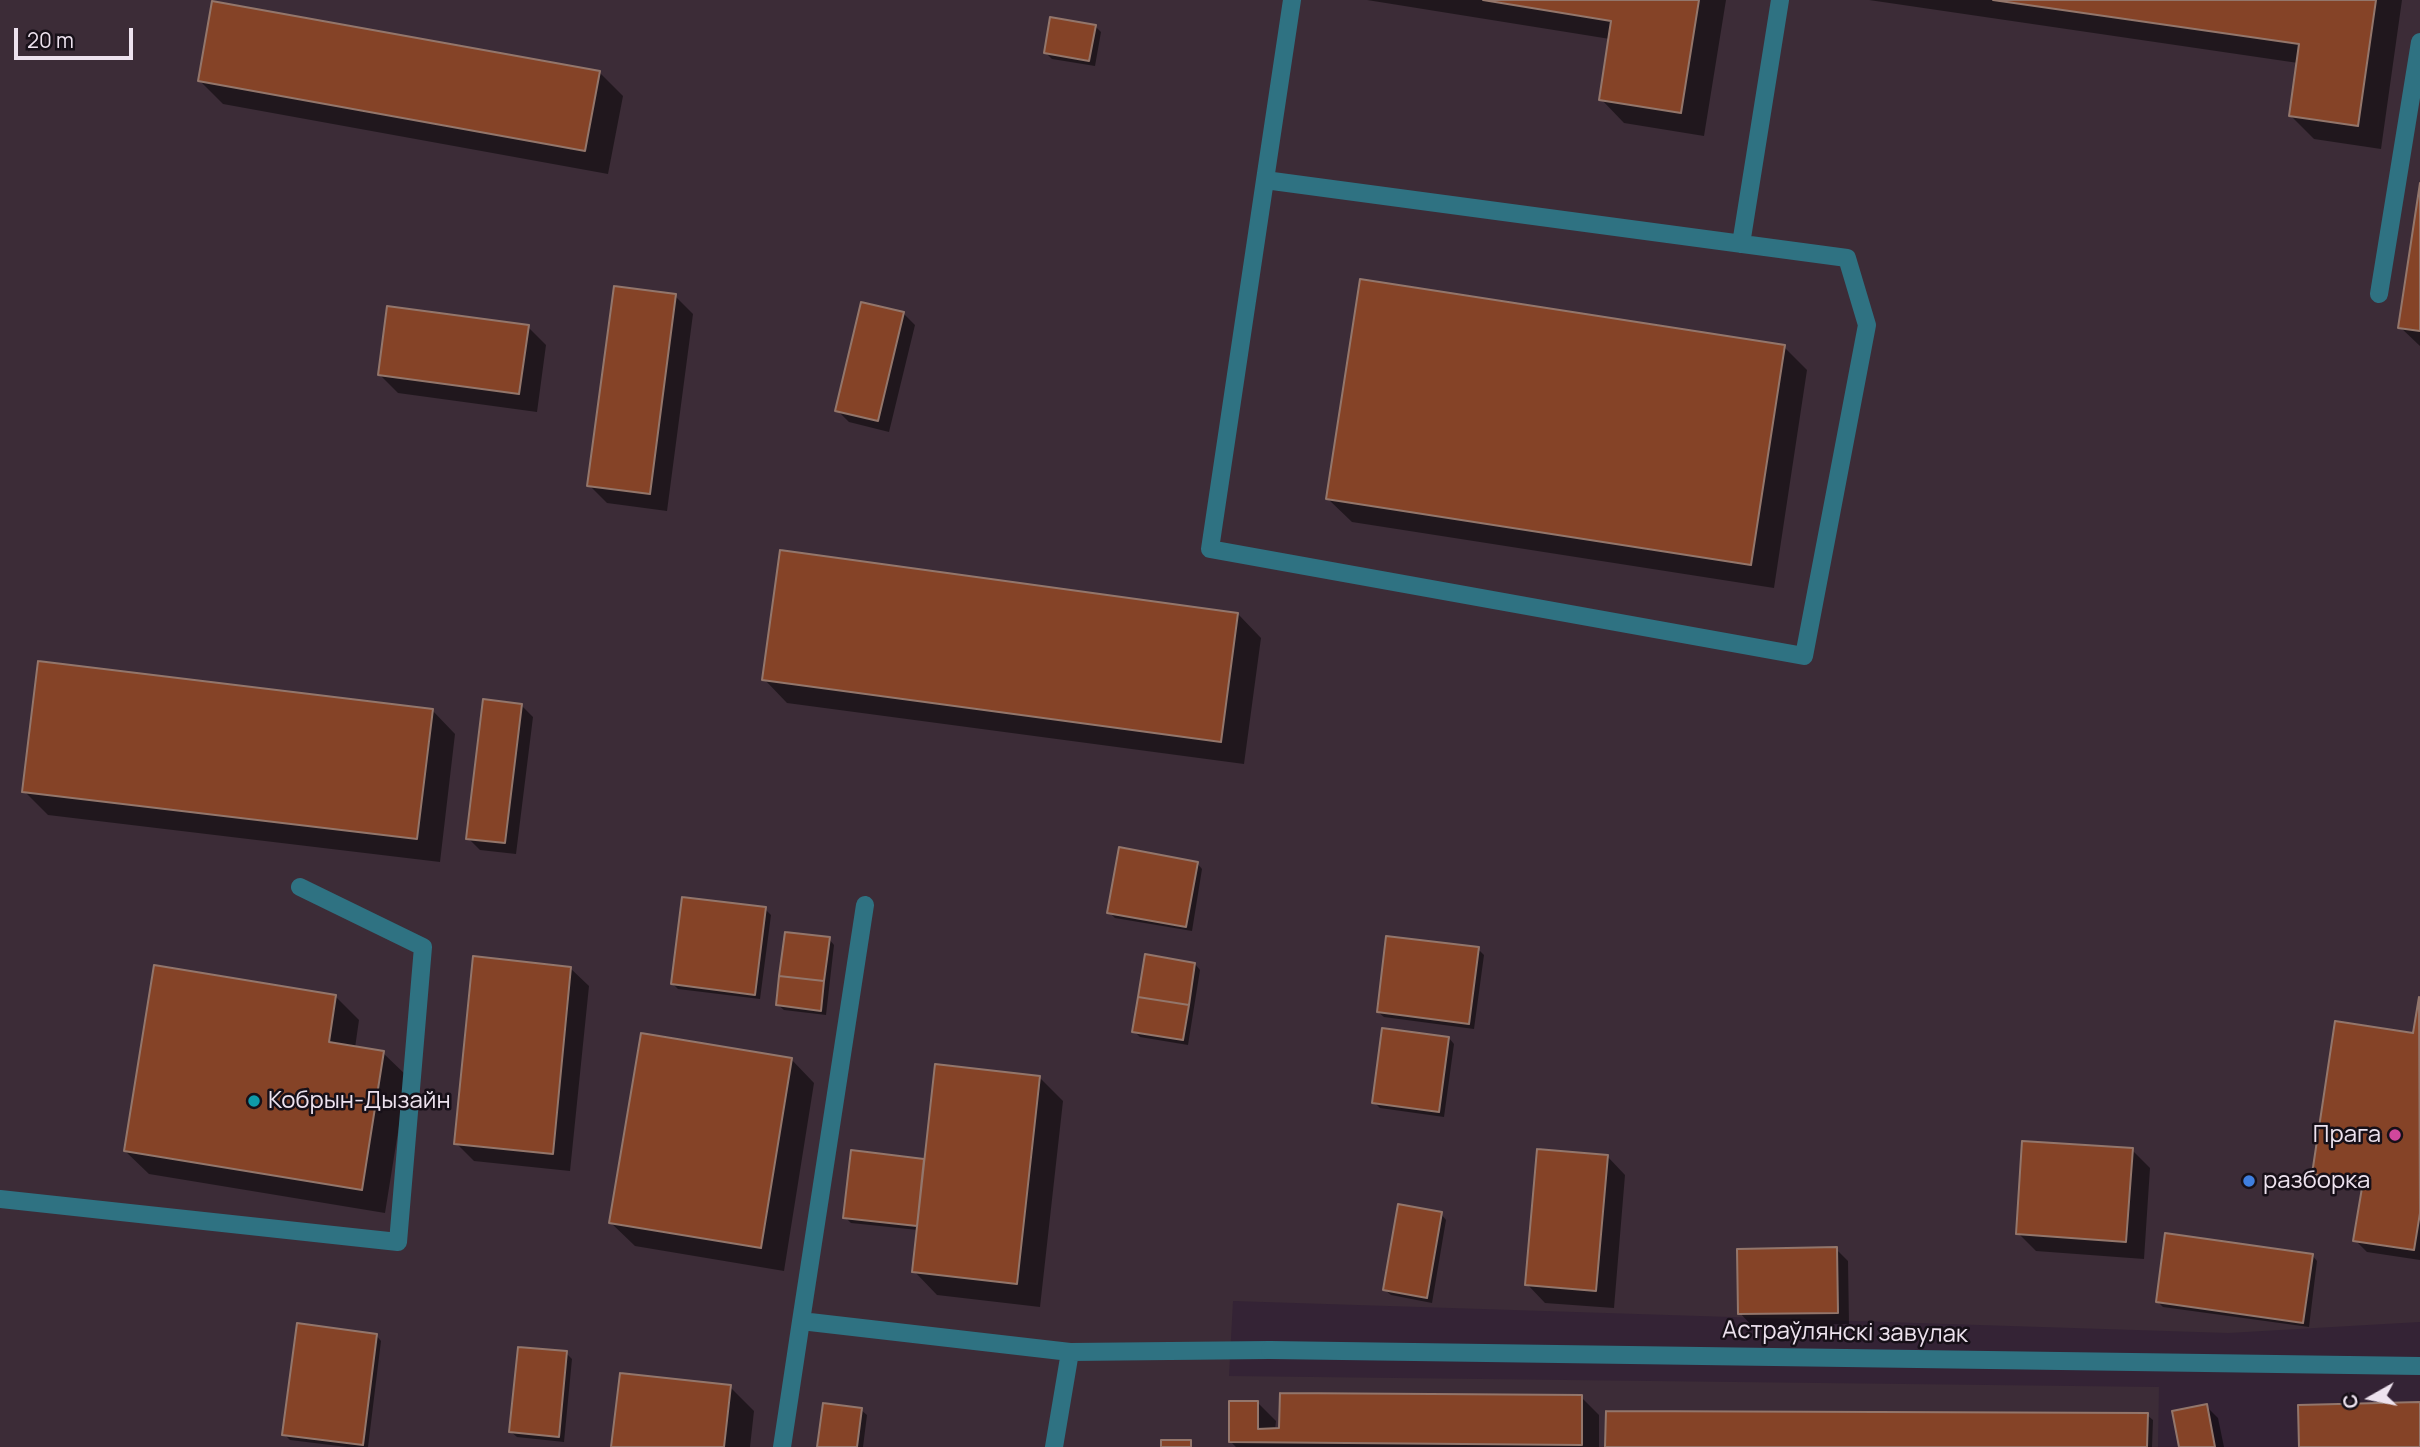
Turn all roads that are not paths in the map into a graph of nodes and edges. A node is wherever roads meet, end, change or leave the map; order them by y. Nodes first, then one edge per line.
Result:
1 (1292, 0) edge
2 (1780, 0) edge
3 (2420, 42) edge
4 (1265, 180) junction
5 (1741, 244) junction
6 (2379, 294) dead end
7 (300, 887) dead end
8 (865, 905) dead end
9 (0, 1199) edge
10 (801, 1321) junction
11 (1070, 1352) junction
12 (2420, 1366) edge
13 (782, 1447) edge
14 (1054, 1447) edge

1 - 4 street
2 - 5 street
3 - 6 street
4 - 5 street
4 - 5 street
7 - 9 street
8 - 10 street
10 - 11 street, Астраўлянскі завулак
10 - 13 street
11 - 12 street, Астраўлянскі завулак
11 - 14 street

